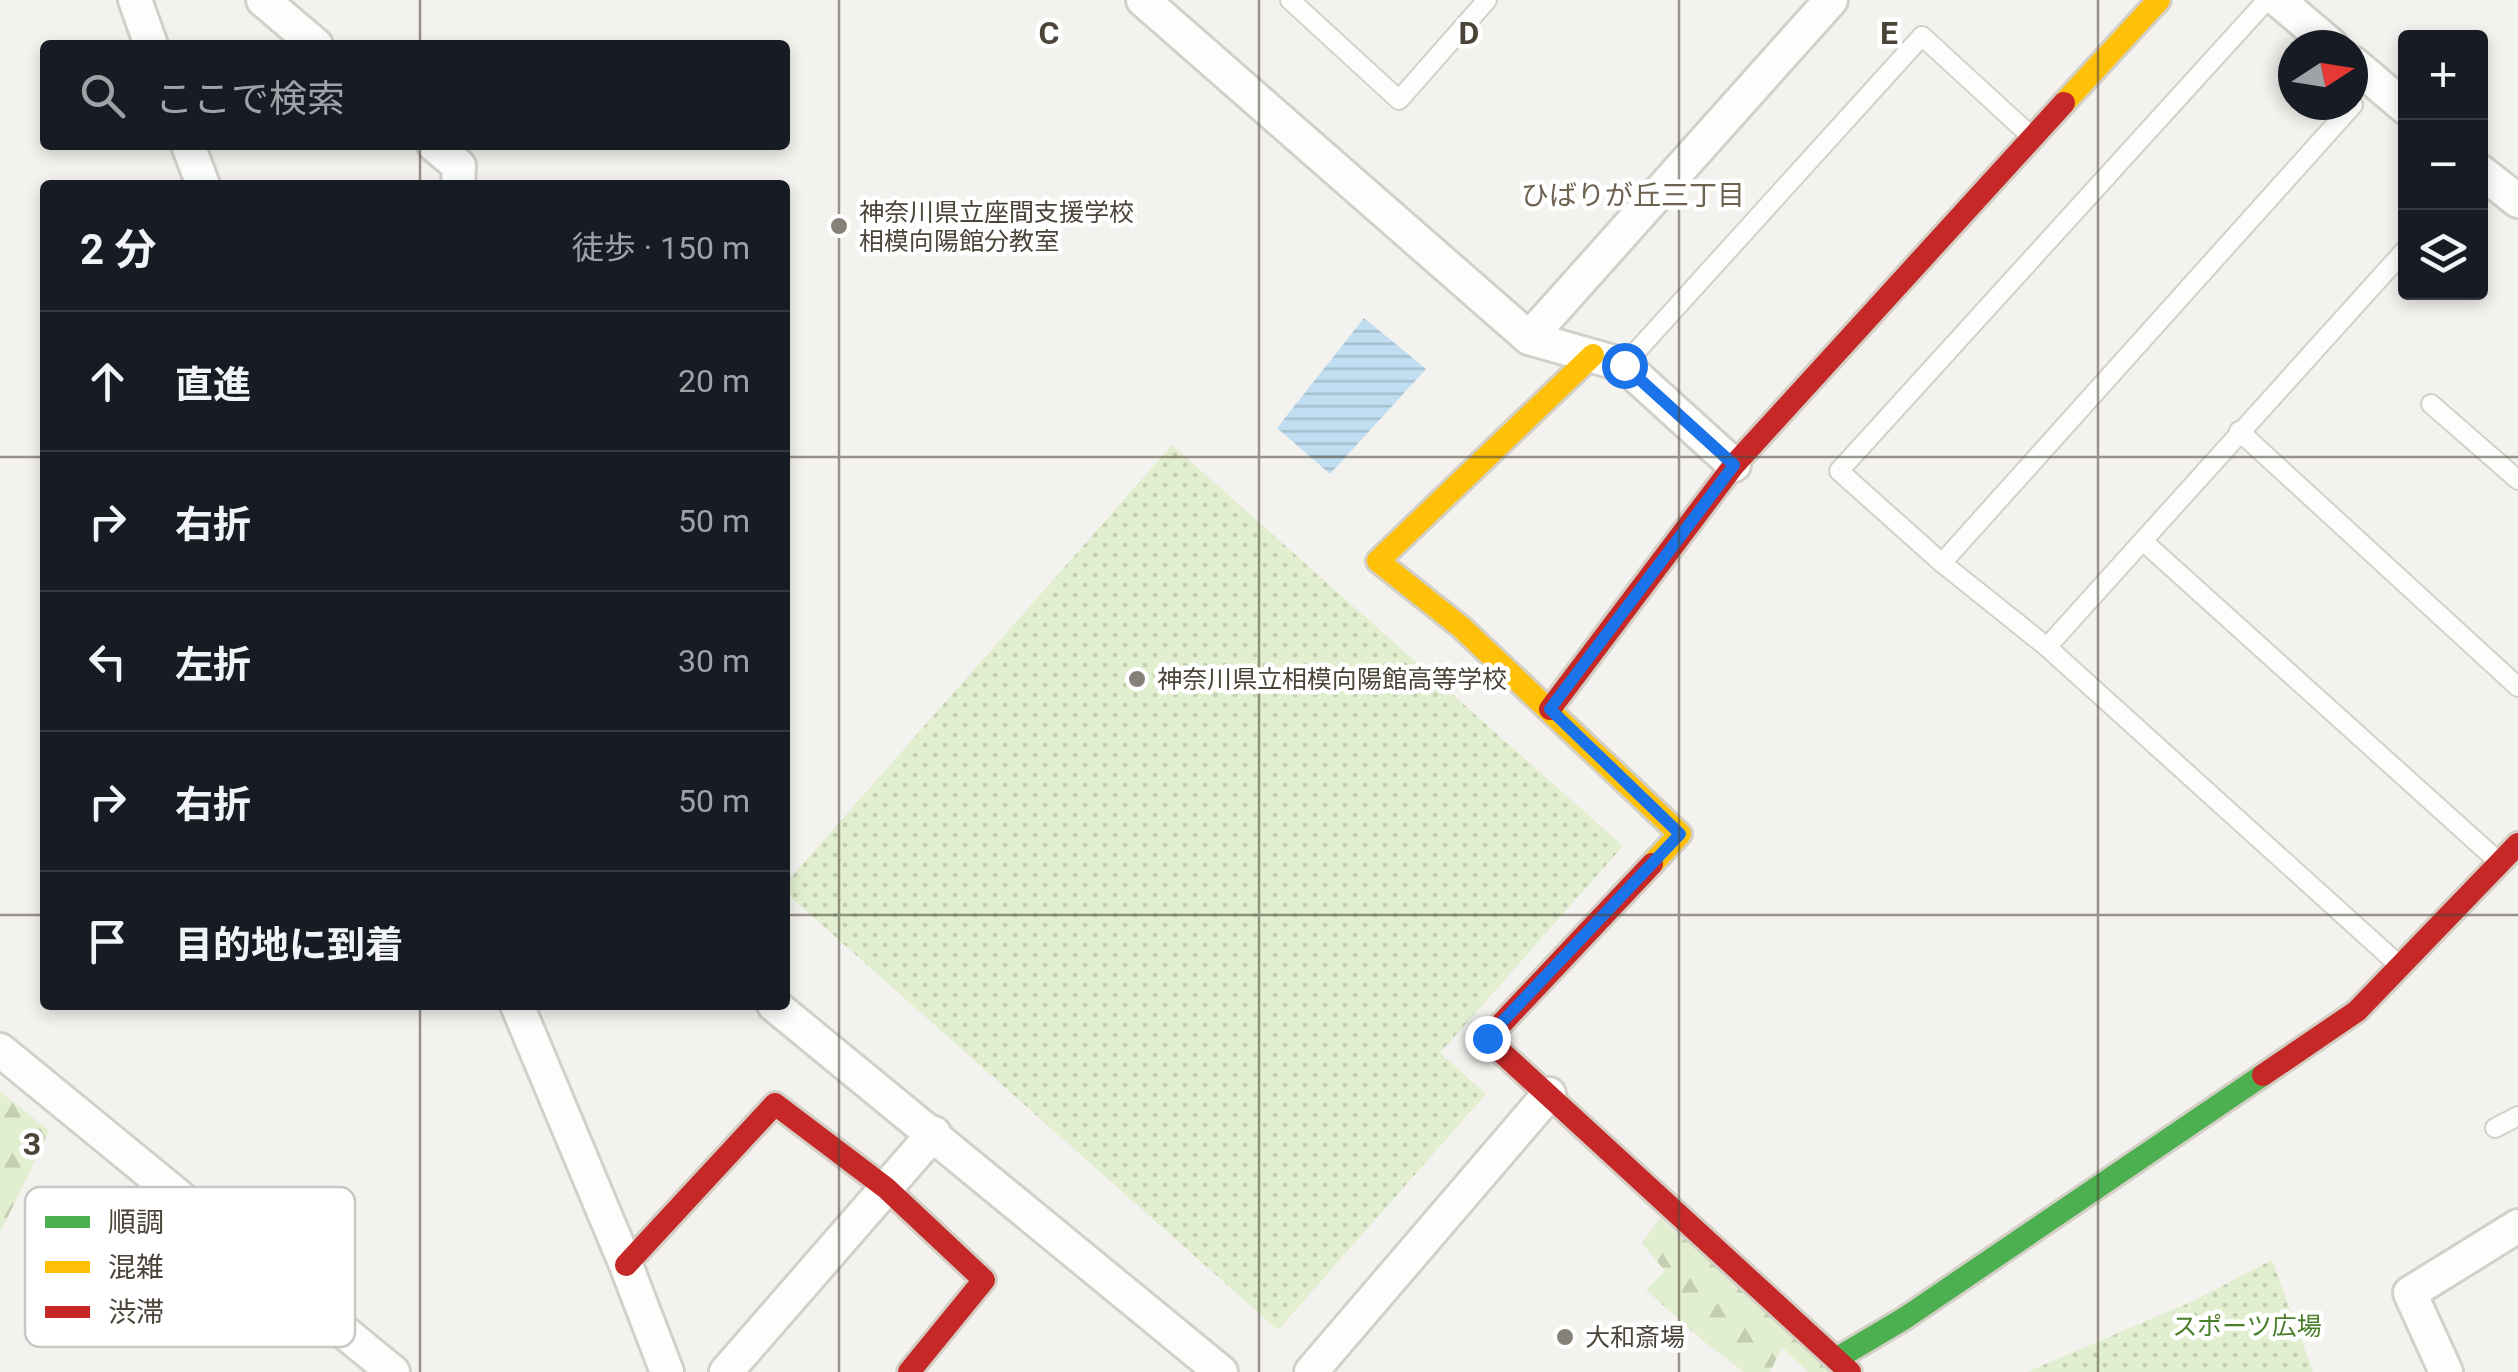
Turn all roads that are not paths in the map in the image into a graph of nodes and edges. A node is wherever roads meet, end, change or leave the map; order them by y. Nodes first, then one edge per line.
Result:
1 (135, 0) edge
2 (1143, 0) edge
3 (1487, 0) edge
4 (1831, 0) edge
5 (2158, 0) edge
6 (2267, 0) edge
7 (2278, 0) edge
8 (266, 1) edge
9 (1292, 1) edge
10 (2313, 30) edge
11 (149, 40) edge
12 (310, 40) edge
13 (2368, 92) edge
14 (2398, 105) edge
15 (2330, 120) edge
16 (2032, 137) junction
17 (190, 150) edge
18 (440, 150) edge
19 (2488, 178) edge
20 (201, 180) edge
21 (459, 180) edge
22 (2518, 202) edge
23 (2398, 258) edge
24 (1529, 338) junction
25 (1608, 360) junction
26 (2431, 404) dead end
27 (2239, 431) junction
28 (1734, 465) junction
29 (2518, 480) edge
30 (2144, 542) junction
31 (1942, 563) junction
32 (2048, 648) junction
33 (2518, 686) edge
34 (1550, 709) junction
35 (2518, 844) edge
36 (2500, 864) junction
37 (2400, 966) junction
38 (519, 1010) edge
39 (780, 1010) edge
40 (0, 1050) edge
41 (1550, 1094) junction
42 (2518, 1116) edge
43 (2495, 1128) dead end
44 (934, 1134) junction
45 (169, 1187) edge
46 (886, 1188) junction
47 (2518, 1226) edge
48 (626, 1265) junction
49 (355, 1341) edge
50 (1843, 1365) edge
51 (393, 1372) edge
52 (667, 1372) edge
53 (726, 1372) edge
54 (908, 1372) edge
55 (1221, 1372) edge
56 (1311, 1372) edge
57 (2446, 1372) edge

1 - 11 street
2 - 24 street
3 - 9 lane
4 - 24 street
5 - 16 street
6 - 31 lane
7 - 10 street
8 - 12 street
13 - 14 street
15 - 31 lane
16 - 25 lane
16 - 28 street
17 - 20 street
18 - 21 street
19 - 22 street
23 - 27 lane
24 - 25 street
25 - 28 street
25 - 34 street
26 - 29 lane
27 - 30 lane
27 - 33 lane
28 - 34 street
30 - 32 lane
30 - 36 lane
31 - 32 lane
32 - 37 lane
34 - 41 street
35 - 36 street
36 - 37 street
37 - 50 street
38 - 48 street
39 - 44 street
40 - 45 street
41 - 50 street
41 - 56 street
42 - 43 lane
44 - 46 street
44 - 55 street
46 - 48 street
46 - 53 street
46 - 54 street
47 - 57 street
48 - 52 street
49 - 51 street

